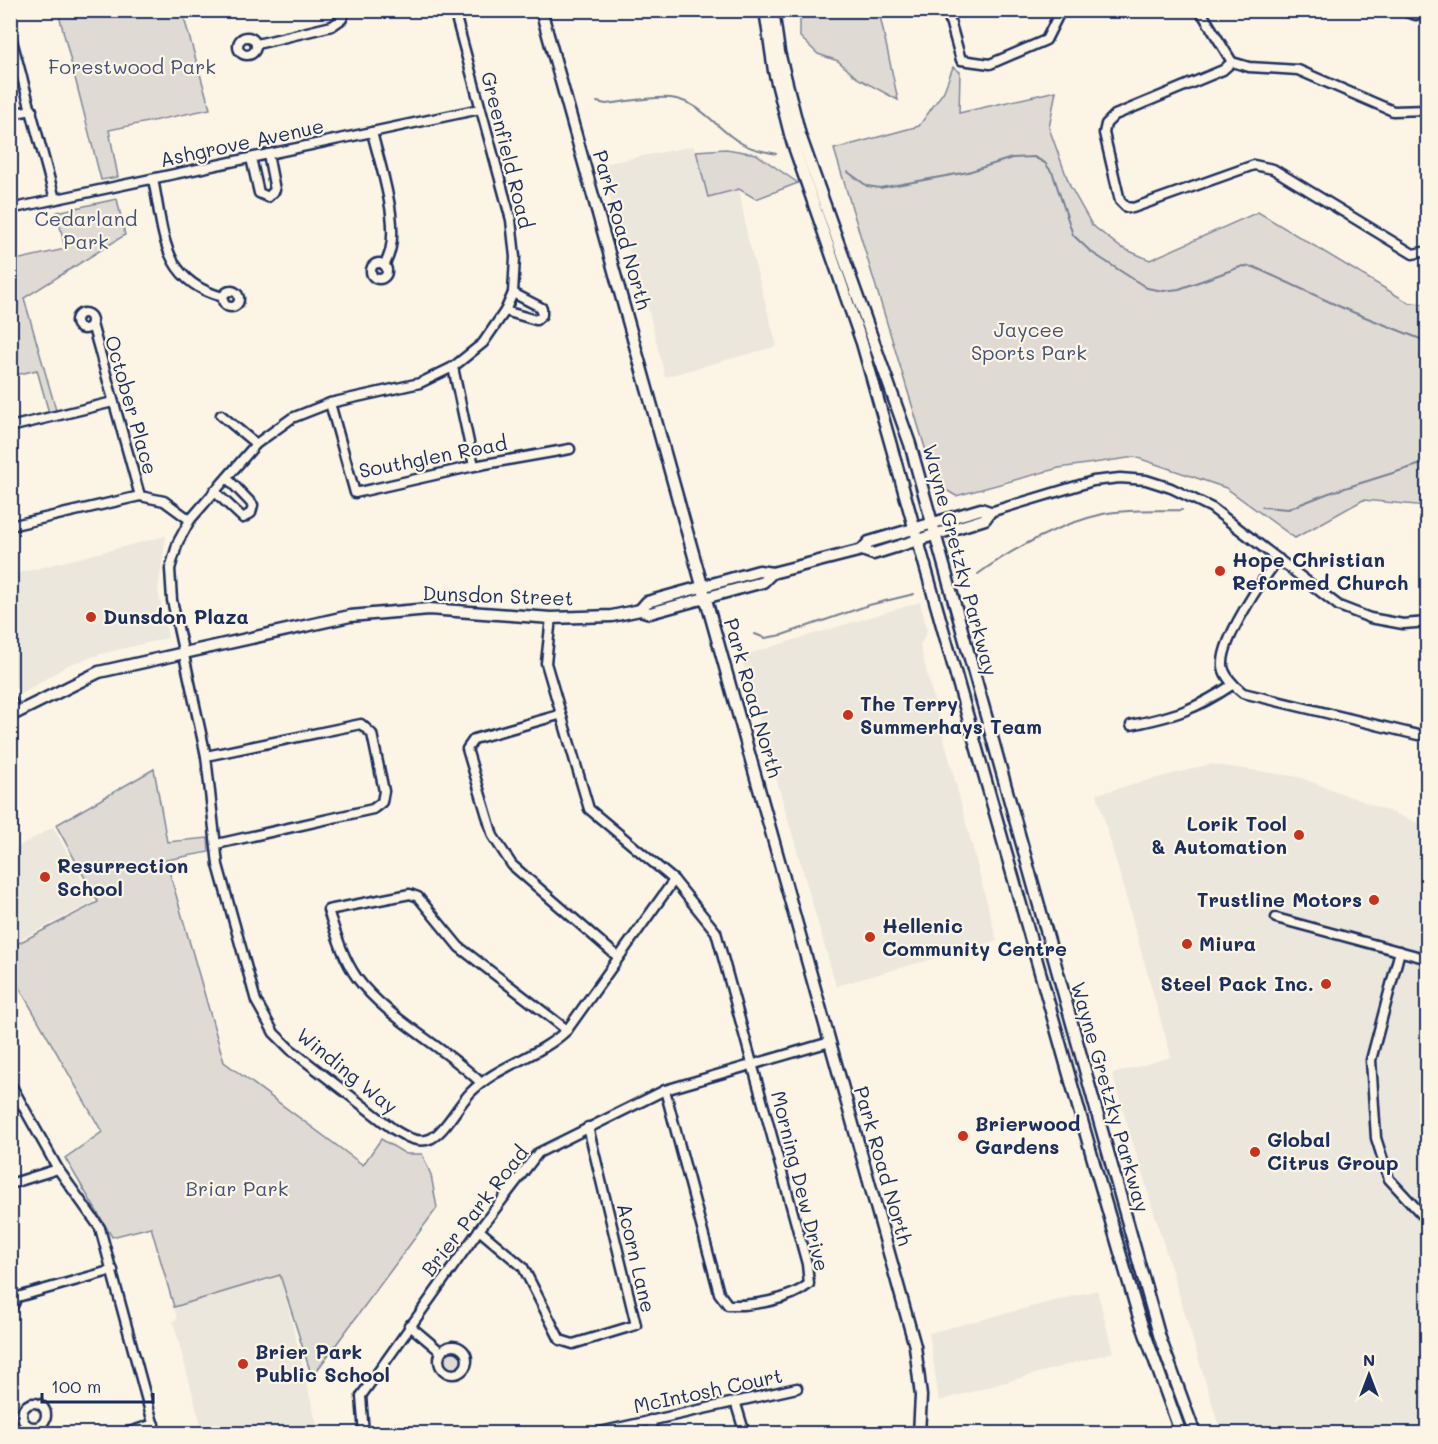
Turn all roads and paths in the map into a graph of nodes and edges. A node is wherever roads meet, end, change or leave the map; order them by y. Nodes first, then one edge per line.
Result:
1 (346, 10) edge
2 (448, 10) edge
3 (454, 10) edge
4 (541, 10) edge
5 (765, 10) edge
6 (773, 10) edge
7 (947, 10) edge
8 (1061, 10) edge
9 (1200, 10) edge
10 (1399, 10) edge
11 (1419, 10) edge
12 (458, 22) junction
13 (10, 33) edge
14 (257, 44) dead end
15 (1232, 62) junction
16 (480, 109) junction
17 (32, 110) junction
18 (10, 114) edge
19 (1426, 114) edge
20 (372, 132) junction
21 (268, 154) junction
22 (251, 158) junction
23 (153, 179) junction
24 (55, 199) junction
25 (10, 209) edge
26 (1428, 251) edge
27 (384, 265) dead end
28 (513, 293) junction
29 (223, 297) dead end
30 (505, 311) junction
31 (92, 324) dead end
32 (453, 367) junction
33 (113, 402) junction
34 (330, 403) junction
35 (221, 415) dead end
36 (10, 428) edge
37 (256, 444) junction
38 (570, 449) dead end
39 (474, 466) junction
40 (227, 478) junction
41 (214, 491) junction
42 (140, 496) junction
43 (990, 512) junction
44 (190, 520) junction
45 (931, 523) junction
46 (10, 526) edge
47 (915, 528) junction
48 (935, 535) junction
49 (920, 540) junction
50 (862, 550) junction
51 (1279, 559) junction
52 (705, 594) junction
53 (551, 618) junction
54 (1428, 622) edge
55 (182, 652) junction
56 (1232, 685) junction
57 (10, 699) edge
58 (14, 714) edge
59 (559, 715) junction
60 (1131, 725) dead end
61 (1428, 732) edge
62 (206, 756) junction
63 (217, 844) junction
64 (674, 880) junction
65 (1276, 918) dead end
66 (1400, 951) junction
67 (618, 957) junction
68 (1428, 959) edge
69 (567, 1030) junction
70 (830, 1042) junction
71 (753, 1064) junction
72 (10, 1083) edge
73 (481, 1083) junction
74 (665, 1090) junction
75 (588, 1127) junction
76 (58, 1169) junction
77 (10, 1184) edge
78 (1428, 1221) edge
79 (479, 1230) junction
80 (113, 1270) junction
81 (13, 1294) edge
82 (10, 1310) edge
83 (409, 1325) junction
84 (441, 1352) dead end
85 (797, 1388) dead end
86 (735, 1401) junction
87 (650, 1420) junction
88 (154, 1424) junction
89 (123, 1434) edge
90 (156, 1434) edge
91 (364, 1434) edge
92 (591, 1434) edge
93 (654, 1434) edge
94 (745, 1434) edge
95 (919, 1434) edge
96 (1181, 1434) edge
97 (1195, 1434) edge

1 - 14 street
2 - 12 street, Greenfield Road
3 - 12 street
4 - 52 main road, Park Road North
5 - 47 main road, Wayne Gretzky Parkway
6 - 45 main road, Wayne Gretzky Parkway
7 - 8 street
9 - 15 street
10 - 11 street
12 - 16 street, Greenfield Road
13 - 17 street
15 - 19 street
15 - 26 street
16 - 20 street, Ashgrove Avenue
16 - 28 street, Greenfield Road
17 - 18 street
17 - 24 street
20 - 21 street, Ashgrove Avenue
20 - 27 street
21 - 22 street, Ashgrove Avenue
21 - 22 street
22 - 23 street, Ashgrove Avenue
23 - 24 street, Ashgrove Avenue
23 - 29 street
24 - 25 street, Ashgrove Avenue
28 - 30 street, Greenfield Road
28 - 30 street
30 - 32 street, Greenfield Road
31 - 33 street, October Place
32 - 34 street, Greenfield Road
32 - 39 street
33 - 36 street
33 - 42 street, October Place
34 - 37 street, Greenfield Road
34 - 39 street, Southglen Road
35 - 37 street
37 - 40 street, Greenfield Road
38 - 39 street, Southglen Road
40 - 41 street, Greenfield Road
40 - 41 street
41 - 44 street, Greenfield Road
42 - 44 street
42 - 46 street
43 - 45 main road, Dunsdon Street
43 - 48 main road, Dunsdon Street
43 - 51 street, Dunsdon Street
44 - 55 street, Greenfield Road
45 - 47 main road, Dunsdon Street
45 - 48 main road, Wayne Gretzky Parkway
47 - 49 main road, Wayne Gretzky Parkway
47 - 50 main road, Dunsdon Street
48 - 49 main road, Dunsdon Street
48 - 97 main road, Wayne Gretzky Parkway
49 - 50 main road, Dunsdon Street
49 - 96 main road, Wayne Gretzky Parkway
50 - 52 main road, Dunsdon Street
51 - 54 street, Dunsdon Street
51 - 56 street
52 - 53 main road, Dunsdon Street
52 - 70 main road, Park Road North
53 - 55 main road, Dunsdon Street
53 - 59 street
55 - 58 main road, Dunsdon Street
55 - 62 street, Winding Way
56 - 60 street
56 - 61 street
57 - 58 street
59 - 64 street
59 - 67 street
62 - 63 street, Winding Way
62 - 63 street
63 - 73 street, Winding Way
64 - 67 street, Winding Way
64 - 71 street
65 - 66 street
66 - 68 street
66 - 78 street
67 - 69 street, Winding Way
69 - 73 street, Winding Way
69 - 73 street
70 - 71 street, Brier Park Road
70 - 95 main road, Park Road North
71 - 74 street, Brier Park Road
71 - 74 street, Morning Dew Drive
72 - 76 street
74 - 75 street, Brier Park Road
75 - 79 street, Brier Park Road
75 - 79 street, Acorn Lane
76 - 77 street
76 - 80 street
79 - 83 street, Brier Park Road
80 - 81 street
80 - 88 street
81 - 82 street
83 - 84 street
83 - 91 street, Brier Park Road
85 - 86 street, McIntosh Court
86 - 87 street, McIntosh Court
86 - 94 street
87 - 92 street, McIntosh Court
87 - 93 street
88 - 89 street
88 - 90 street

